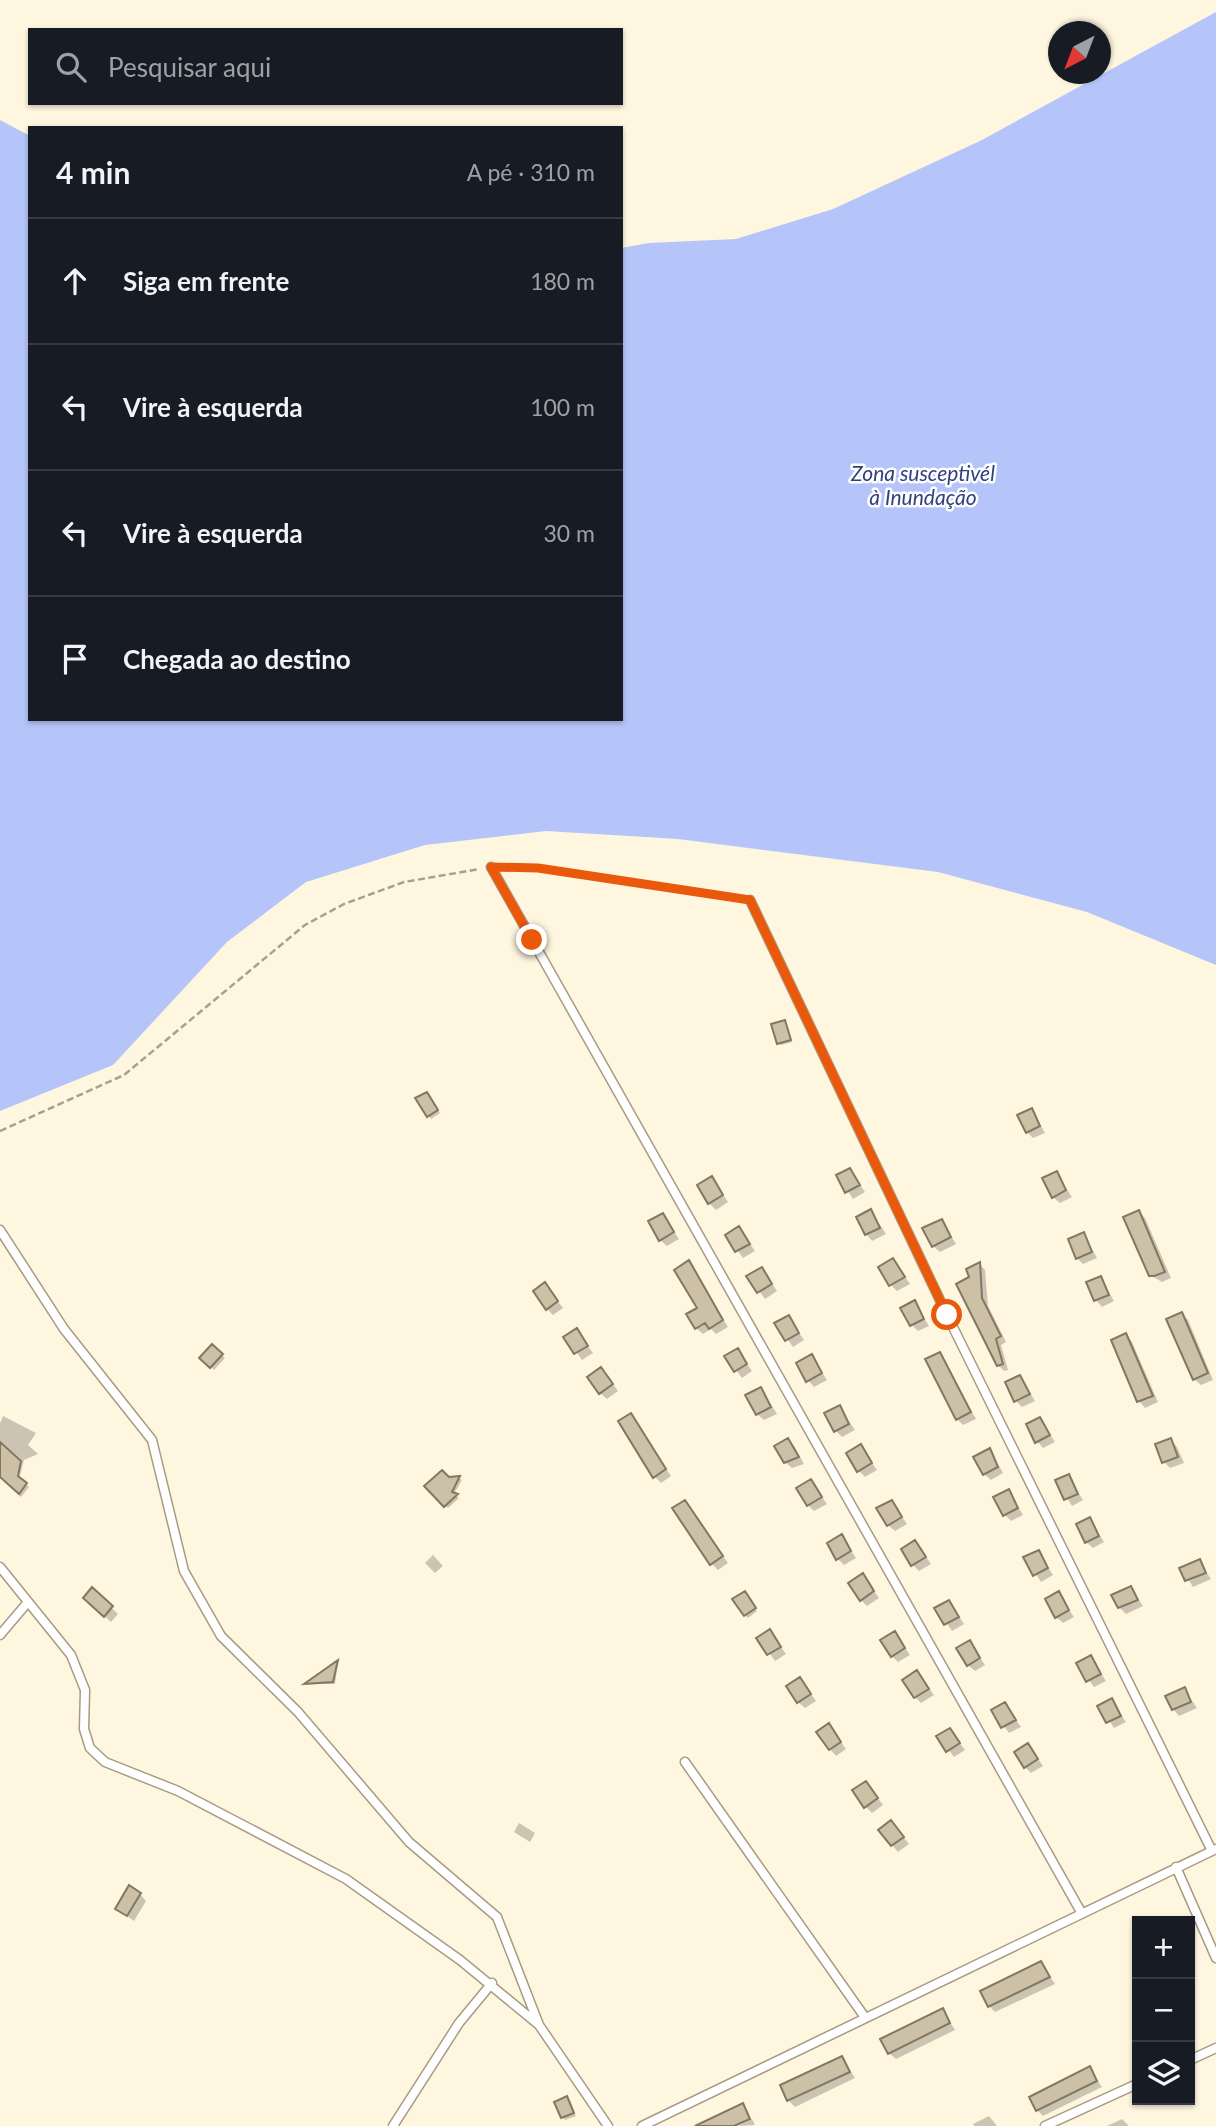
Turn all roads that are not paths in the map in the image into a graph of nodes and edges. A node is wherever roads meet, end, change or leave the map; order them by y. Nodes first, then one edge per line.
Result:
1 (491, 867) road end
2 (750, 900) road end
3 (0, 1230) edge
4 (0, 1567) edge
5 (28, 1602) junction
6 (0, 1635) edge
7 (685, 1762) dead end
8 (1214, 1850) edge
9 (1176, 1867) junction
10 (1081, 1912) junction
11 (1216, 1958) edge
12 (492, 1983) junction
13 (864, 2016) junction
14 (539, 2025) junction
15 (1216, 2048) edge
16 (1195, 2058) edge
17 (1132, 2086) edge
18 (393, 2126) edge
19 (608, 2126) edge
20 (642, 2126) edge
21 (1045, 2126) edge

1 - 10 lane
2 - 8 lane
3 - 14 lane
4 - 5 lane
5 - 6 lane
5 - 12 lane
7 - 13 lane
8 - 9 lane
9 - 10 lane
9 - 11 lane
10 - 13 lane
12 - 14 lane
12 - 18 lane
13 - 20 lane
14 - 19 lane
15 - 16 lane
17 - 21 lane

